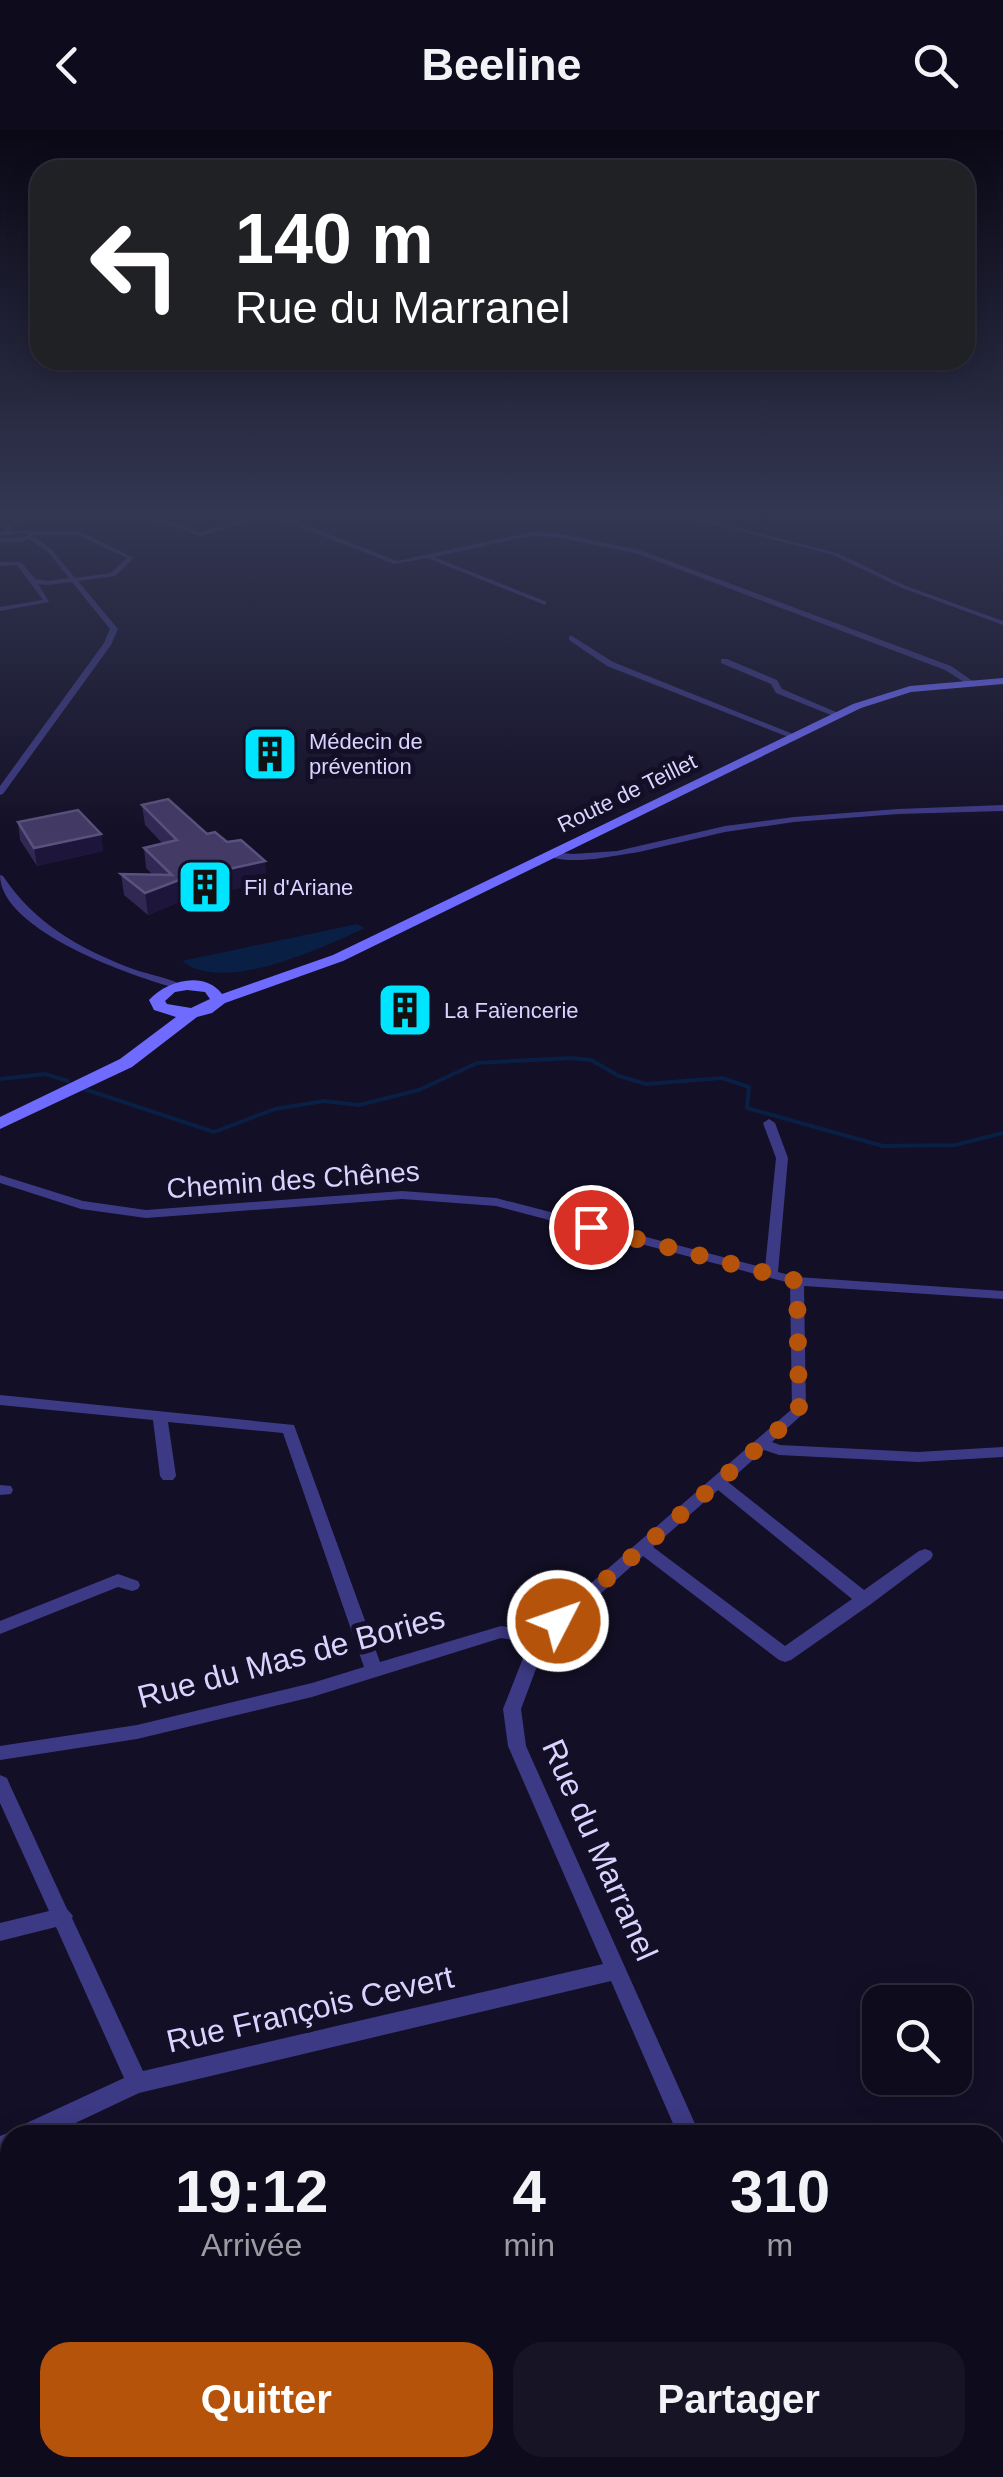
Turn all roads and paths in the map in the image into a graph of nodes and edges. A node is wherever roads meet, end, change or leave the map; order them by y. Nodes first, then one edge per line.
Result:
1 (109, 623) edge
2 (827, 623) edge
3 (572, 638) dead end
4 (724, 661) dead end
5 (970, 682) junction
6 (1003, 682) edge
7 (839, 715) junction
8 (794, 736) junction
9 (0, 792) edge
10 (1003, 808) edge
11 (551, 856) junction
12 (0, 878) edge
13 (145, 978) junction
14 (179, 986) junction
15 (214, 994) junction
16 (162, 1004) junction
17 (192, 1014) junction
18 (154, 1044) junction
19 (769, 1123) dead end
20 (0, 1124) edge
21 (0, 1179) edge
22 (771, 1274) junction
23 (797, 1281) junction
24 (1003, 1294) edge
25 (0, 1400) edge
26 (160, 1416) junction
27 (762, 1444) junction
28 (1003, 1452) edge
29 (168, 1476) dead end
30 (718, 1482) junction
31 (642, 1548) junction
32 (925, 1555) dead end
33 (132, 1585) dead end
34 (864, 1600) junction
35 (0, 1628) edge
36 (539, 1638) junction
37 (374, 1670) junction
38 (0, 1752) edge
39 (0, 1784) edge
40 (63, 1916) junction
41 (0, 1932) edge
42 (617, 1970) junction
43 (137, 2083) junction
44 (47, 2125) edge
45 (685, 2125) edge

1 - 9 street
2 - 5 street
3 - 8 street
4 - 7 street
5 - 6 main road, Route de Teillet
5 - 7 main road, Route de Teillet
7 - 8 main road, Route de Teillet
8 - 11 main road, Route de Teillet
10 - 11 street
11 - 15 main road, Route de Teillet
12 - 13 street
13 - 14 street
13 - 16 street
14 - 15 main road
14 - 16 main road
15 - 17 main road
16 - 17 main road
16 - 18 main road
17 - 18 main road
18 - 20 main road
19 - 22 street
21 - 22 street, Chemin des Chênes
22 - 23 street, Chemin des Chênes
23 - 24 street, Chemin des Chênes
23 - 27 street, Rue du Marranel
25 - 26 street
26 - 29 street
26 - 37 street
27 - 28 street
27 - 30 street, Rue du Marranel
30 - 31 street, Rue du Marranel
30 - 34 street
31 - 34 street
31 - 36 street, Rue du Marranel
32 - 34 street
33 - 35 street
36 - 37 street, Rue du Mas de Bories
36 - 42 street, Rue du Marranel
37 - 38 street, Rue du Mas de Bories
39 - 40 street
40 - 41 street
40 - 43 street
42 - 43 street, Rue François Cevert
42 - 45 street, Rue du Marranel
43 - 44 street, Rue François Cevert

